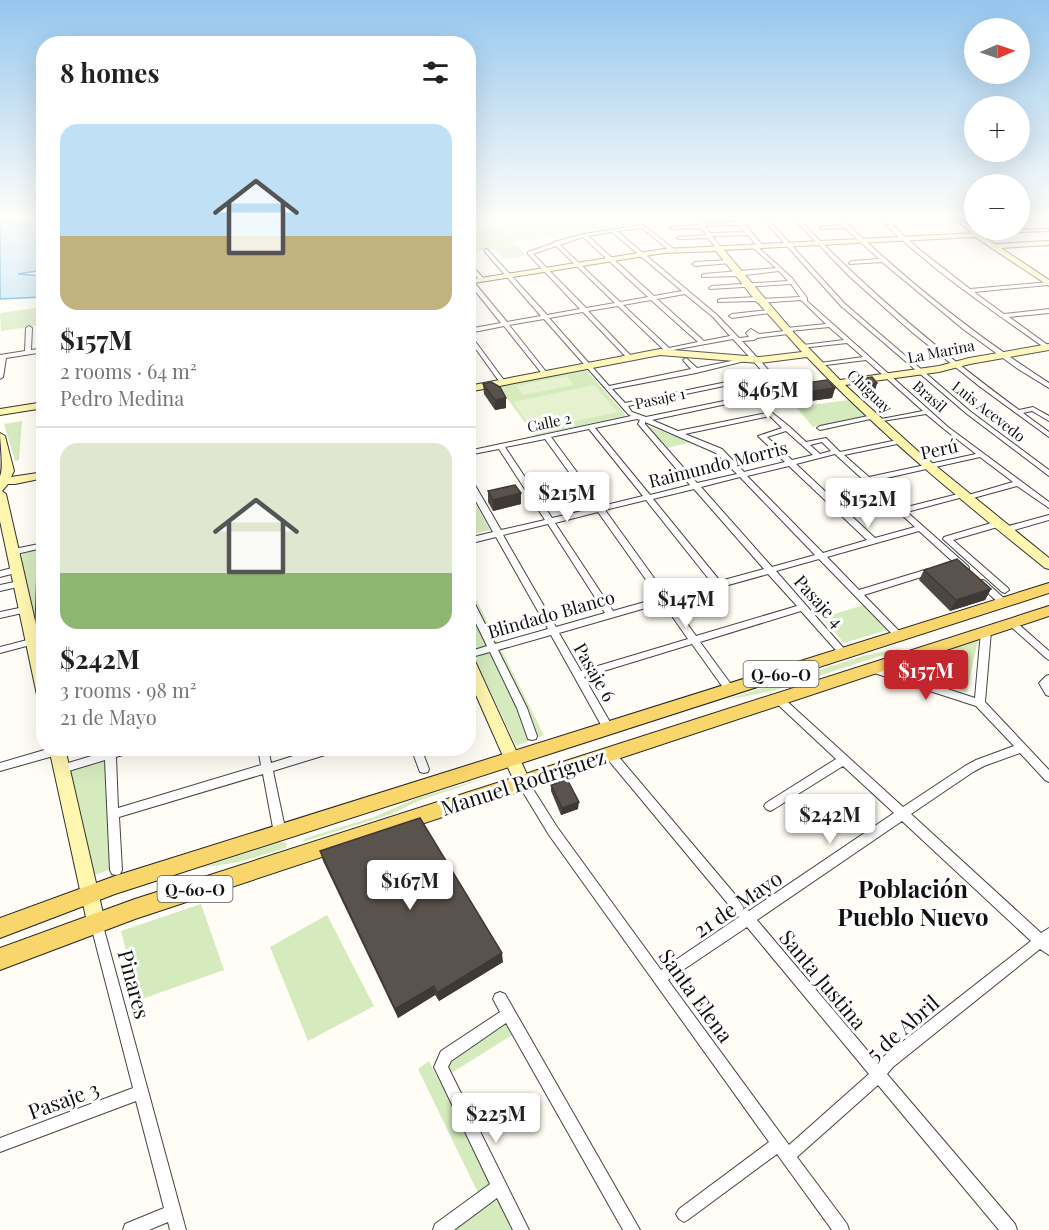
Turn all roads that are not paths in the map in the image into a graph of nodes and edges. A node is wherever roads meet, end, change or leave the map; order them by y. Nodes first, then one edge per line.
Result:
1 (505, 272) edge
2 (530, 272) edge
3 (547, 272) edge
4 (587, 272) edge
5 (625, 272) edge
6 (663, 272) edge
7 (751, 272) edge
8 (782, 272) edge
9 (813, 272) edge
10 (848, 272) edge
11 (899, 272) edge
12 (945, 272) edge
13 (1033, 272) edge
14 (476, 273) edge
15 (738, 274) junction
16 (508, 276) junction
17 (704, 276) dead end
18 (482, 280) junction
19 (476, 281) edge
20 (791, 282) junction
21 (1049, 283) edge
22 (747, 286) junction
23 (712, 288) dead end
24 (476, 289) edge
25 (969, 291) junction
26 (685, 292) junction
27 (654, 298) junction
28 (804, 298) junction
29 (758, 300) junction
30 (720, 301) dead end
31 (620, 304) junction
32 (584, 310) junction
33 (1049, 311) edge
34 (768, 312) junction
35 (831, 314) dead end
36 (820, 315) junction
37 (732, 316) dead end
38 (1002, 316) junction
39 (545, 317) junction
40 (505, 324) junction
41 (830, 325) junction
42 (29, 328) dead end
43 (476, 330) edge
44 (787, 331) junction
45 (736, 339) junction
46 (850, 341) junction
47 (701, 342) junction
48 (476, 343) edge
49 (1048, 347) edge
50 (36, 351) edge
51 (665, 351) junction
52 (806, 351) junction
53 (28, 352) junction
54 (1003, 355) junction
55 (1, 356) edge
56 (630, 358) junction
57 (868, 358) junction
58 (686, 360) dead end
59 (751, 360) junction
60 (820, 365) junction
61 (956, 365) junction
62 (588, 366) junction
63 (696, 370) junction
64 (920, 372) junction
65 (545, 374) junction
66 (769, 375) junction
67 (887, 376) junction
68 (0, 377) edge
69 (503, 382) junction
70 (839, 383) junction
71 (1049, 386) edge
72 (476, 387) edge
73 (608, 388) junction
74 (622, 405) junction
75 (36, 406) edge
76 (0, 412) edge
77 (927, 412) junction
78 (1018, 412) junction
79 (640, 419) junction
80 (875, 419) junction
81 (1049, 419) edge
82 (591, 427) junction
83 (788, 428) junction
84 (820, 428) dead end
85 (678, 433) junction
86 (1049, 435) edge
87 (0, 436) edge
88 (547, 436) junction
89 (899, 441) junction
90 (805, 444) junction
91 (501, 446) junction
92 (476, 451) edge
93 (837, 453) junction
94 (981, 455) junction
95 (818, 456) junction
96 (790, 463) junction
97 (928, 466) junction
98 (1049, 474) edge
99 (743, 475) junction
100 (36, 477) edge
101 (867, 480) junction
102 (1, 483) edge
103 (1019, 483) junction
104 (695, 486) junction
105 (0, 494) edge
106 (964, 496) junction
107 (648, 498) junction
108 (476, 500) edge
109 (1049, 506) edge
110 (600, 509) junction
111 (901, 511) junction
112 (1049, 517) edge
113 (550, 522) junction
114 (3, 526) edge
115 (1001, 527) junction
116 (920, 528) junction
117 (498, 534) junction
118 (476, 540) edge
119 (873, 542) junction
120 (36, 547) edge
121 (12, 552) junction
122 (822, 556) junction
123 (959, 563) junction
124 (1049, 565) edge
125 (769, 570) junction
126 (0, 574) edge
127 (17, 577) junction
128 (718, 585) junction
129 (0, 588) edge
130 (1049, 588) edge
131 (859, 593) junction
132 (1004, 597) junction
133 (665, 599) junction
134 (802, 608) junction
135 (24, 610) junction
136 (1049, 611) edge
137 (476, 614) edge
138 (0, 615) edge
139 (611, 615) junction
140 (1012, 623) junction
141 (553, 631) junction
142 (986, 631) junction
143 (900, 637) junction
144 (695, 640) junction
145 (36, 645) edge
146 (493, 648) junction
147 (0, 650) edge
148 (476, 653) edge
149 (844, 654) junction
150 (1049, 656) edge
151 (871, 668) junction
152 (578, 675) junction
153 (476, 678) edge
154 (1049, 679) edge
155 (730, 690) junction
156 (1049, 692) edge
157 (777, 698) junction
158 (980, 703) junction
159 (609, 729) junction
160 (532, 736) dead end
161 (1021, 748) junction
162 (609, 753) junction
163 (37, 756) edge
164 (59, 756) edge
165 (99, 756) edge
166 (111, 756) edge
167 (265, 756) edge
168 (308, 756) edge
169 (419, 756) edge
170 (513, 759) junction
171 (844, 760) junction
172 (0, 767) edge
173 (267, 768) junction
174 (62, 769) junction
175 (424, 770) dead end
176 (1049, 777) edge
177 (522, 781) junction
178 (770, 806) dead end
179 (903, 813) junction
180 (113, 814) junction
181 (308, 824) junction
182 (280, 833) junction
183 (295, 856) junction
184 (116, 870) dead end
185 (90, 893) junction
186 (748, 919) junction
187 (96, 922) junction
188 (0, 928) edge
189 (1046, 942) edge
190 (0, 959) edge
191 (659, 979) junction
192 (500, 999) dead end
193 (508, 1014) junction
194 (878, 1074) junction
195 (141, 1092) junction
196 (0, 1145) edge
197 (783, 1150) junction
198 (499, 1187) junction
199 (173, 1212) junction
200 (684, 1214) dead end
201 (131, 1230) edge
202 (178, 1230) edge
203 (441, 1230) edge
204 (521, 1230) edge
205 (632, 1230) edge
206 (841, 1230) edge
207 (1009, 1230) edge

1 - 16 street
2 - 16 street
3 - 32 street
4 - 31 street
5 - 27 street
6 - 26 street
7 - 15 street
8 - 20 street, Brasil
9 - 64 street, Luis Acevedo
10 - 61 street
11 - 54 street
12 - 25 street
13 - 21 street
14 - 18 street
15 - 17 street
15 - 22 street, Chiguay
16 - 18 street
16 - 39 street
18 - 19 street
20 - 22 street
20 - 28 street, Brasil
21 - 25 street
22 - 23 street
22 - 29 street, Chiguay
24 - 40 street
25 - 38 street
26 - 27 street
26 - 45 street
27 - 31 street
27 - 47 street
28 - 29 street
28 - 36 street, Brasil
29 - 30 street
29 - 34 street, Chiguay
31 - 32 street
31 - 51 street
32 - 39 street
32 - 56 street
33 - 38 street
34 - 37 street
34 - 44 street, Chiguay
35 - 36 street
36 - 41 street, Brasil
38 - 49 street
39 - 40 street
39 - 62 street
40 - 43 street
40 - 65 street
41 - 44 street
41 - 46 street, Brasil
42 - 53 street
44 - 45 street
44 - 52 street, Chiguay
45 - 47 street
45 - 59 street
46 - 52 street
46 - 57 street, Brasil
47 - 51 street
48 - 69 street
49 - 54 street, La Marina
50 - 53 street
51 - 56 street
51 - 59 street
52 - 59 street
52 - 60 street, Chiguay
53 - 55 street
54 - 61 street, La Marina
54 - 71 street
55 - 68 street
56 - 62 street
57 - 60 street
57 - 67 street, Brasil
58 - 63 street
59 - 63 street
59 - 66 street
60 - 70 street, Chiguay
61 - 64 street, La Marina
61 - 78 street
62 - 65 street
62 - 73 street
63 - 73 street
64 - 67 street, La Marina
64 - 98 street, Luis Acevedo
65 - 69 street
66 - 74 street, Pasaje 1
66 - 79 street, Calle 2
67 - 70 street, La Marina
67 - 77 street, Brasil
69 - 72 street
70 - 80 street, Chiguay
73 - 74 street
74 - 79 street
75 - 76 street
77 - 80 street
77 - 94 street, Brasil
78 - 81 street
78 - 86 street
79 - 82 street, Calle 2
79 - 85 street
79 - 104 street, Pasaje 4
80 - 84 street
80 - 89 street, Chiguay
82 - 88 street, Calle 2
82 - 107 street
83 - 85 street
83 - 90 street
83 - 96 street
85 - 99 street
87 - 102 street
88 - 91 street, Calle 2
88 - 110 street
89 - 93 street, Raimundo Morris
89 - 97 street, Chiguay
90 - 93 street
90 - 95 street
91 - 92 street, Calle 2
91 - 113 street
93 - 95 street, Raimundo Morris
93 - 101 street
94 - 97 street, Perú
94 - 103 street, Brasil
95 - 96 street, Raimundo Morris
96 - 99 street, Raimundo Morris
96 - 119 street
97 - 101 street, Perú
97 - 106 street, Chiguay
99 - 104 street, Raimundo Morris
99 - 122 street
100 - 102 street
101 - 111 street
103 - 106 street
103 - 109 street, Brasil
104 - 107 street, Raimundo Morris
104 - 125 street, Pasaje 4
105 - 114 street
106 - 111 street
106 - 115 street, Chiguay
107 - 110 street, Raimundo Morris
107 - 128 street
108 - 117 street, Pasaje 6
110 - 113 street, Raimundo Morris
110 - 133 street
111 - 116 street
112 - 115 street
113 - 117 street, Raimundo Morris
113 - 139 street
114 - 121 street
115 - 124 street, Chiguay
115 - 132 street
116 - 119 street, Blindado Blanco
116 - 123 street
117 - 118 street, Raimundo Morris
117 - 141 street, Pasaje 6
119 - 122 street, Blindado Blanco
120 - 121 street
121 - 127 street
122 - 125 street, Blindado Blanco
122 - 131 street
123 - 131 street
123 - 132 street
125 - 128 street, Blindado Blanco
125 - 134 street, Pasaje 4
126 - 127 street
127 - 129 street
127 - 135 street
128 - 133 street, Blindado Blanco
130 - 132 main road, Manuel Rodríguez / Q-60-O
131 - 143 street
132 - 143 main road, Manuel Rodríguez / Q-60-O
133 - 139 street, Blindado Blanco
133 - 144 street
134 - 144 street
134 - 149 street, Pasaje 4
135 - 138 street
135 - 145 street
136 - 140 main road, Manuel Rodríguez / Q-60-O
137 - 146 street
139 - 141 street, Blindado Blanco
140 - 142 main road, Manuel Rodríguez / Q-60-O
140 - 150 street
141 - 146 street, Blindado Blanco
141 - 152 street, Pasaje 6
142 - 151 main road, Manuel Rodríguez / Q-60-O
142 - 158 street
143 - 149 main road, Manuel Rodríguez / Q-60-O
144 - 152 street
144 - 155 street
145 - 147 street
146 - 148 street, Blindado Blanco
146 - 160 street
149 - 155 main road, Manuel Rodríguez / Q-60-O
151 - 157 main road, Manuel Rodríguez / Q-60-O
151 - 158 street
152 - 159 street, Pasaje 6
153 - 170 street
154 - 156 street
155 - 159 main road, Manuel Rodríguez / Q-60-O
157 - 162 main road, Manuel Rodríguez / Q-60-O
157 - 171 street
158 - 161 street
159 - 170 main road, Manuel Rodríguez / Q-60-O
161 - 176 street
161 - 179 street, 21 de Mayo
162 - 177 main road, Manuel Rodríguez / Q-60-O
162 - 186 street, Santa Justina
163 - 172 street
164 - 174 street, Pinares
165 - 174 street
166 - 180 street
167 - 173 street
168 - 173 street
169 - 175 street
170 - 177 street
170 - 181 main road, Manuel Rodríguez / Q-60-O
171 - 178 street
171 - 179 street
173 - 180 street
173 - 182 street
174 - 185 street, Pinares
177 - 183 main road, Manuel Rodríguez / Q-60-O
177 - 191 street, Santa Elena
179 - 186 street, 21 de Mayo
179 - 189 street
180 - 184 street
181 - 182 main road, Manuel Rodríguez / Q-60-O
181 - 183 main road
182 - 185 main road, Manuel Rodríguez / Q-60-O
183 - 187 main road, Manuel Rodríguez / Q-60-O
185 - 187 street, Pinares
185 - 188 main road, Manuel Rodríguez / Q-60-O
186 - 191 street, 21 de Mayo
186 - 194 street, Santa Justina
187 - 190 main road, Manuel Rodríguez / Q-60-O
187 - 195 street, Pinares
189 - 194 street, 5 de Abril
191 - 197 street, Santa Elena
192 - 193 street
193 - 198 street
193 - 205 street
194 - 197 street, 5 de Abril
194 - 207 street, Santa Justina
195 - 196 street, Pasaje 3
195 - 199 street, Pinares
197 - 200 street, 5 de Abril
197 - 206 street, Santa Elena
198 - 203 street
198 - 204 street
199 - 201 street
199 - 202 street, Pinares

